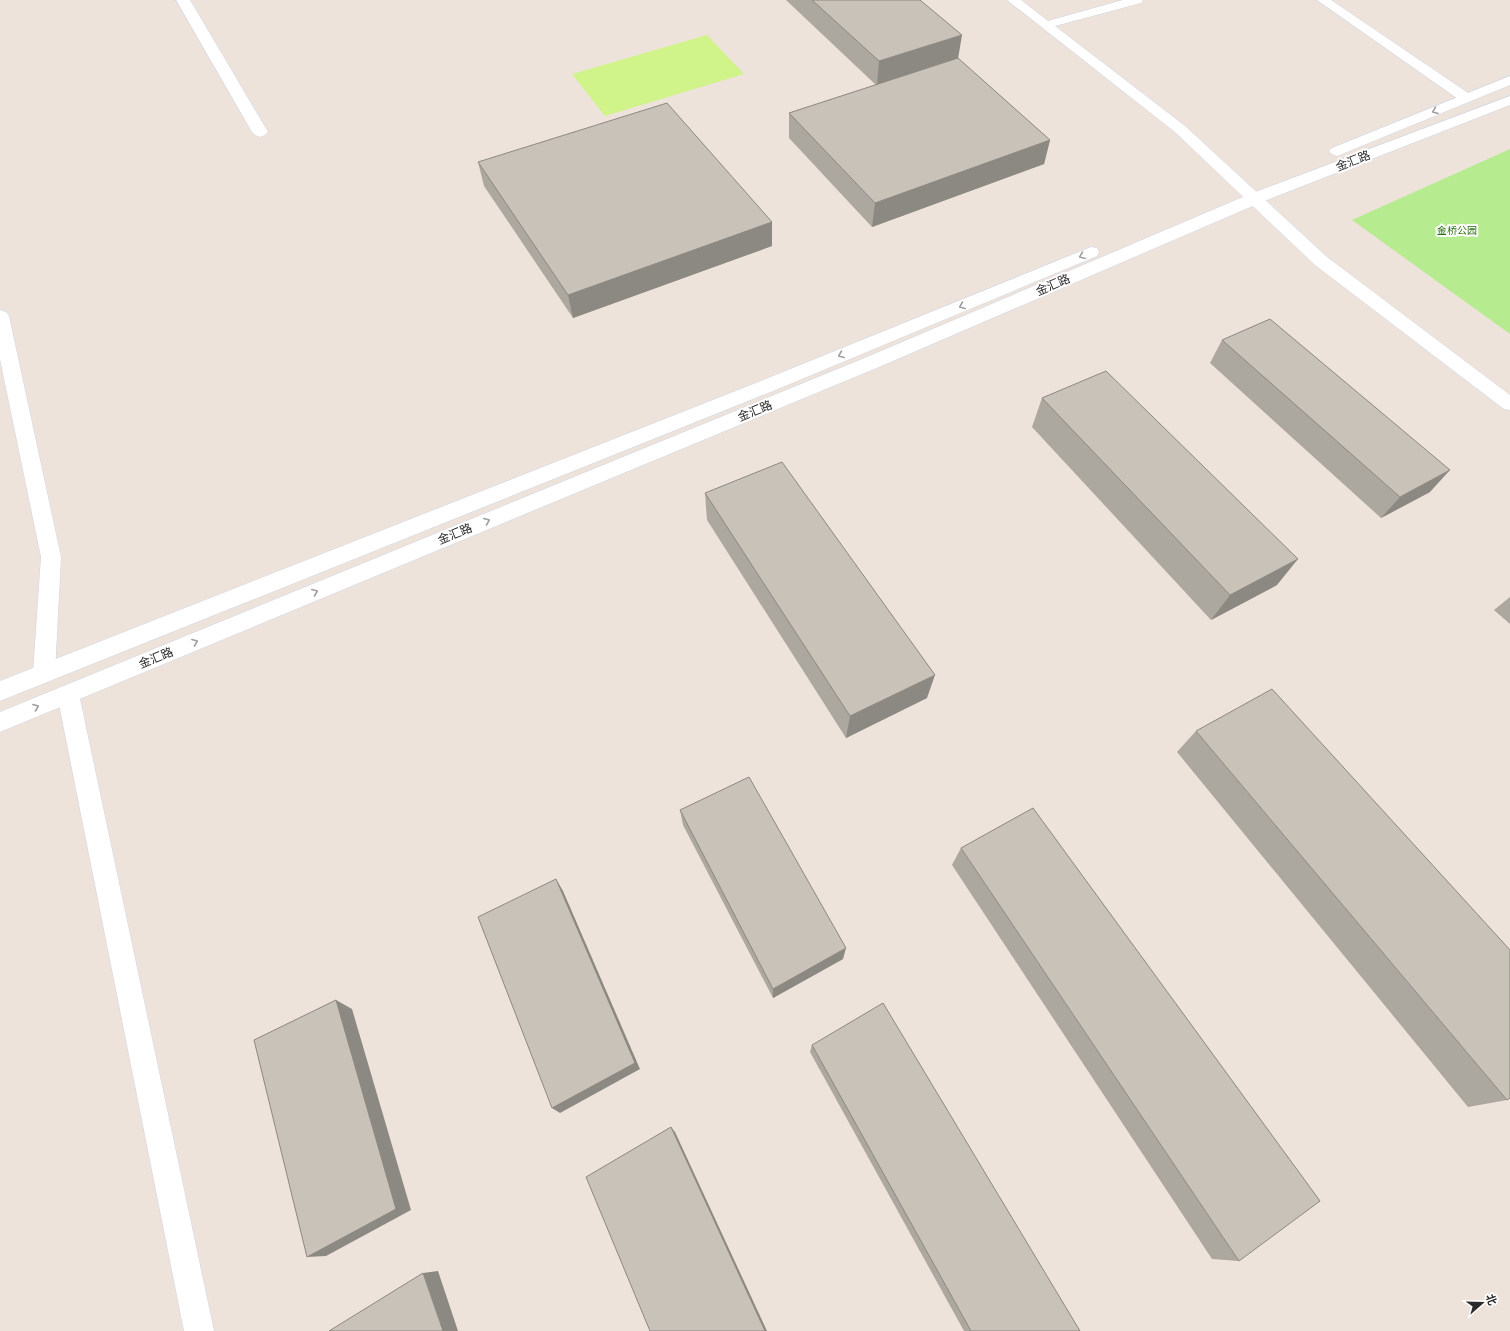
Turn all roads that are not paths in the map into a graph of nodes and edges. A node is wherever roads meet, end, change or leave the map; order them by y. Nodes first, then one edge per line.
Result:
1 (183, 0) edge
2 (1013, 0) edge
3 (1137, 0) edge
4 (1323, 0) edge
5 (1046, 25) junction
6 (1510, 80) edge
7 (1466, 98) junction
8 (1510, 100) edge
9 (260, 132) dead end
10 (1250, 194) junction
11 (0, 316) edge
12 (1510, 404) edge
13 (44, 673) junction
14 (0, 691) edge
15 (68, 694) junction
16 (0, 722) edge
17 (199, 1331) edge

1 - 9 street
2 - 5 lane
3 - 5 lane
4 - 7 lane
5 - 10 lane
6 - 7 street, 金汇路
7 -> 10 street, 金汇路
8 - 10 street, 金汇路
10 - 12 lane
10 -> 13 street, 金汇路
15 -> 10 street, 金汇路
11 - 13 street
13 - 14 street, 金汇路
16 -> 15 street, 金汇路
15 - 17 lane

